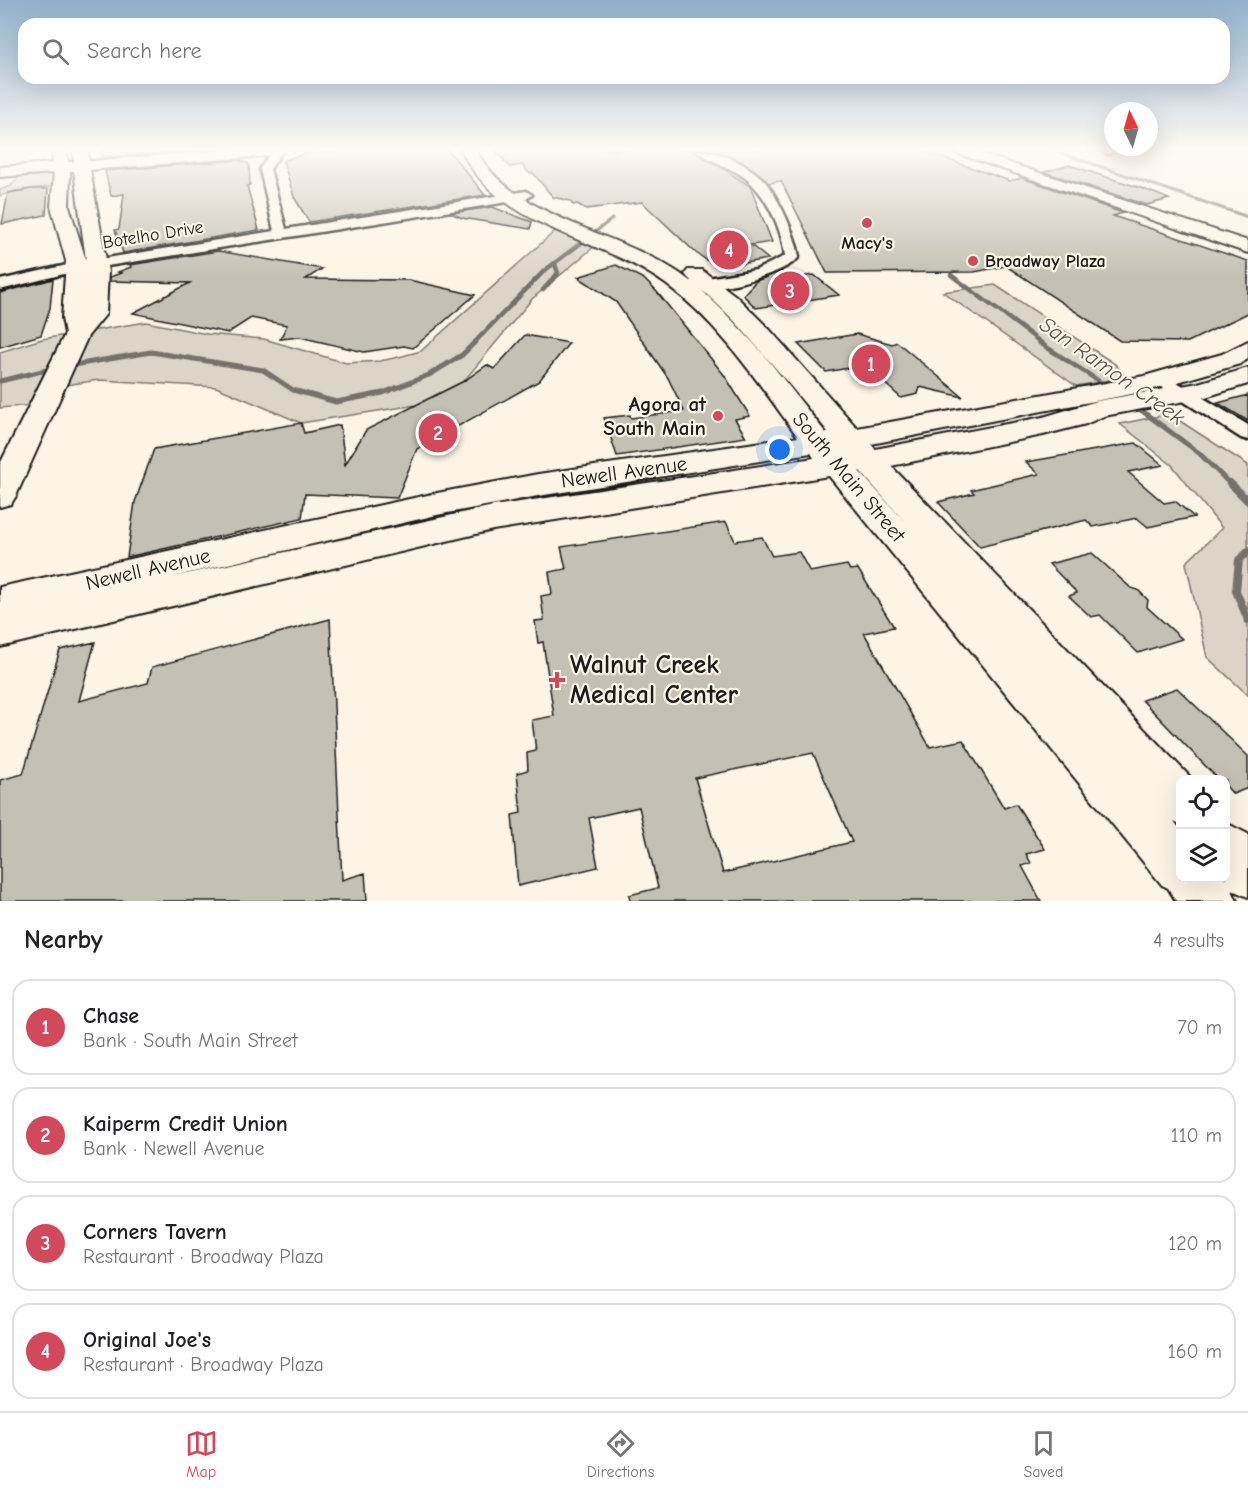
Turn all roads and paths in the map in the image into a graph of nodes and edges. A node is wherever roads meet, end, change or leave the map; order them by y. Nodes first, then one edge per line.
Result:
1 (60, 192) edge
2 (84, 192) edge
3 (271, 192) edge
4 (510, 192) edge
5 (514, 192) edge
6 (765, 192) edge
7 (1081, 192) edge
8 (1107, 192) edge
9 (518, 197) junction
10 (281, 235) junction
11 (1248, 237) edge
12 (1248, 247) edge
13 (98, 264) junction
14 (76, 267) junction
15 (694, 284) junction
16 (0, 285) edge
17 (76, 334) junction
18 (1248, 348) edge
19 (1248, 376) edge
20 (1160, 389) junction
21 (1248, 434) edge
22 (843, 451) junction
23 (0, 496) edge
24 (0, 602) edge
25 (0, 631) edge
26 (1176, 796) edge
27 (1230, 852) edge
28 (1176, 862) edge
29 (1248, 871) edge
30 (1194, 883) edge
31 (1210, 901) edge

1 - 14 street
2 - 13 street
3 - 10 street
4 - 9 street, South Main Street
5 - 9 street, South Main Street
6 - 15 street
7 - 12 street
8 - 11 street
9 - 10 street, Botelho Drive
9 - 15 street, South Main Street
10 - 13 street, Botelho Drive
13 - 14 street, Botelho Drive
13 - 17 street
14 - 16 street, Botelho Drive
14 - 17 street
15 - 22 street, South Main Street
17 - 23 street
18 - 20 street, Newell Avenue
19 - 20 street, Newell Avenue
20 - 21 street
20 - 22 street, Newell Avenue
22 - 24 street, Newell Avenue
22 - 25 street, Newell Avenue
22 - 26 street, South Main Street
22 - 28 street, South Main Street
27 - 29 street
30 - 31 street

